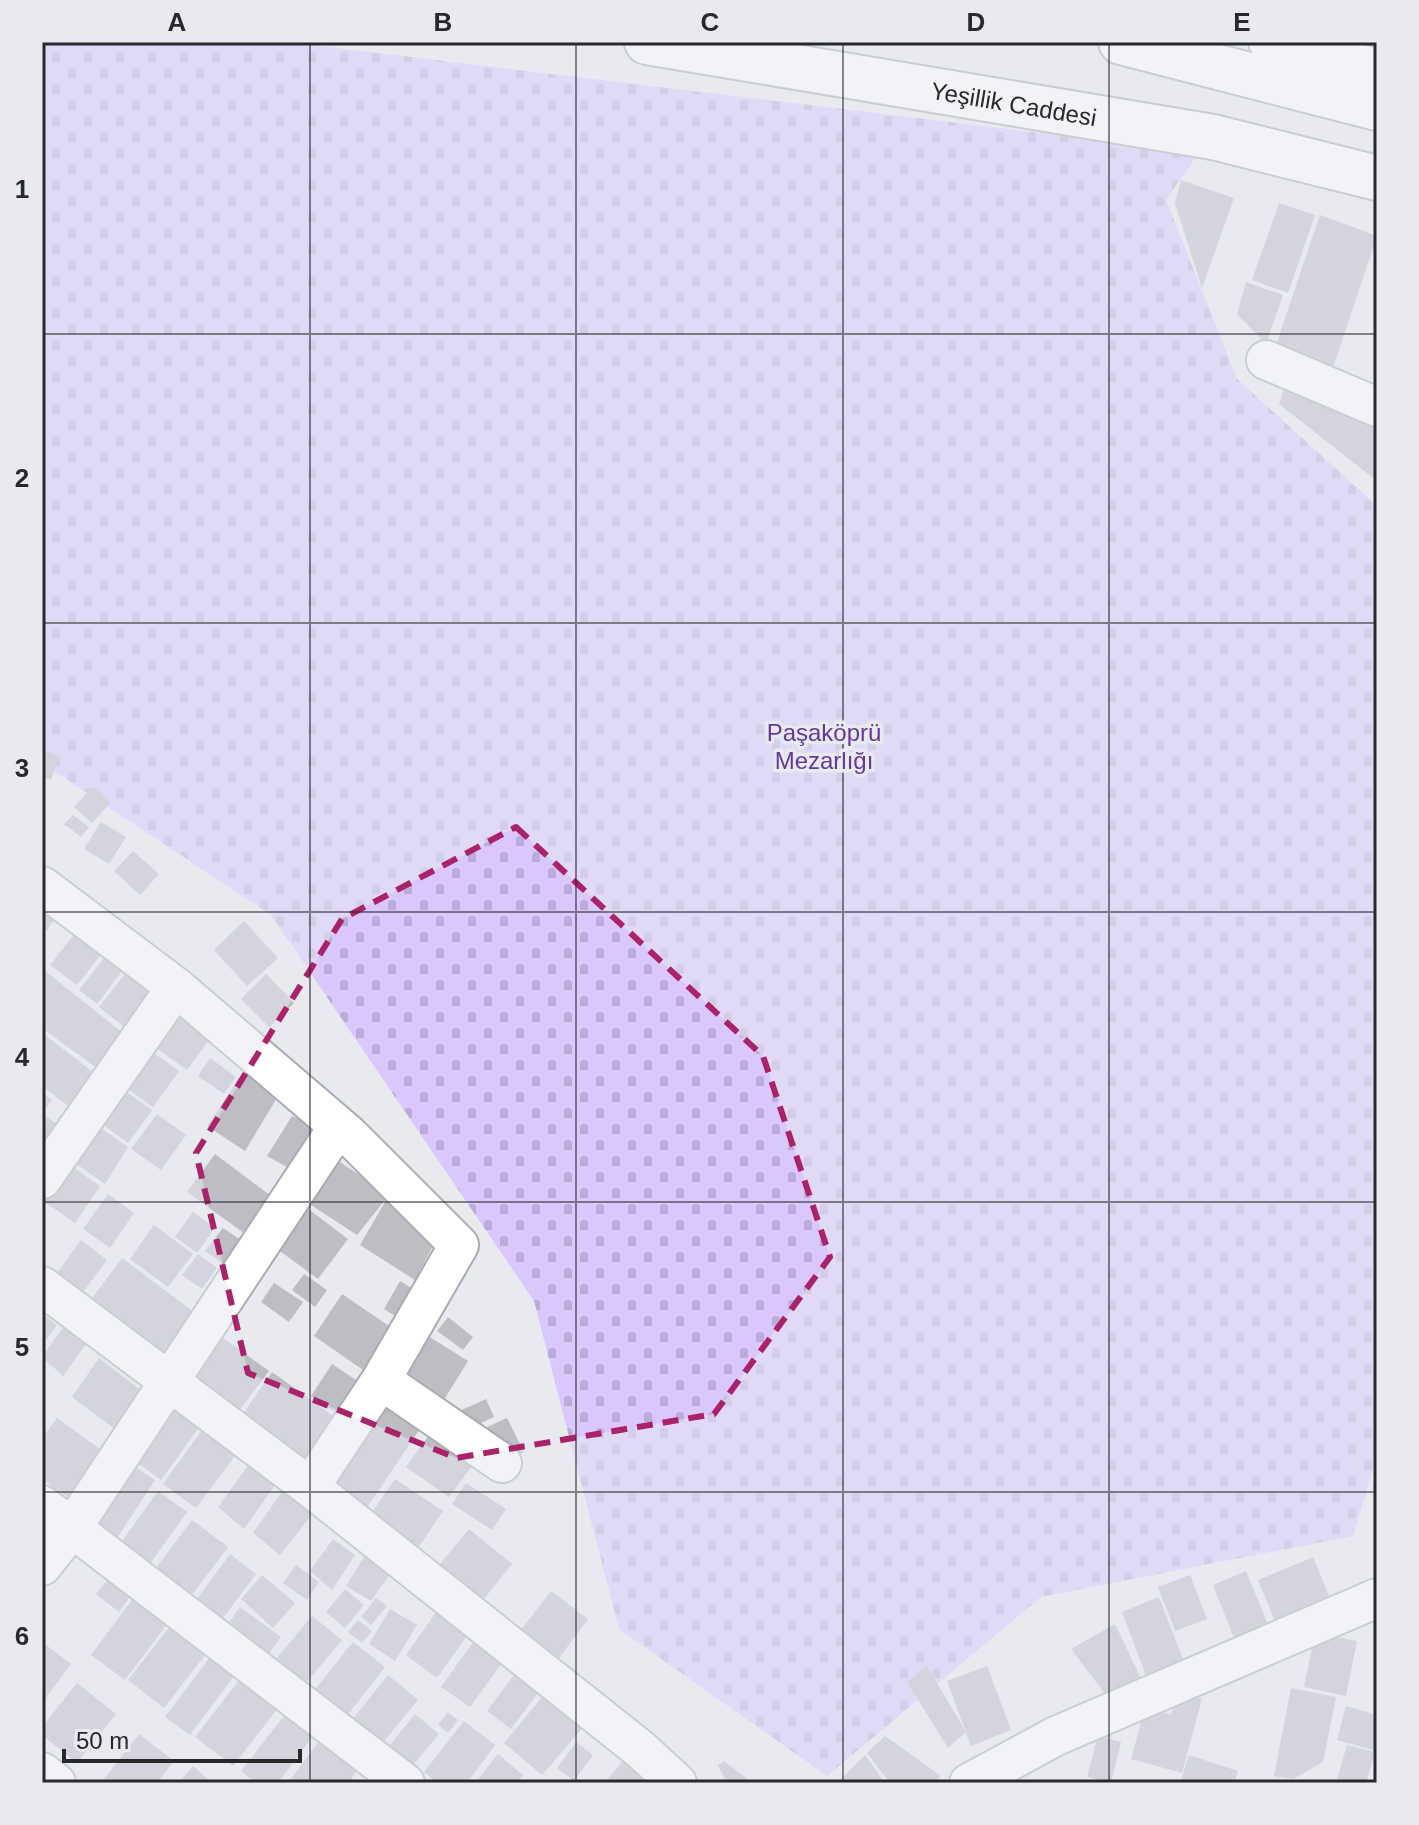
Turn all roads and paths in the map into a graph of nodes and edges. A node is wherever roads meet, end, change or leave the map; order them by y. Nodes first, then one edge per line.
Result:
1 (647, 42) edge
2 (1121, 42) edge
3 (1268, 42) edge
4 (1377, 68) edge
5 (1377, 108) edge
6 (1377, 178) edge
7 (1266, 360) dead end
8 (1377, 407) edge
9 (42, 886) edge
10 (176, 987) junction
11 (338, 1127) junction
12 (42, 1179) edge
13 (42, 1286) edge
14 (381, 1380) junction
15 (169, 1382) junction
16 (502, 1463) dead end
17 (310, 1487) junction
18 (42, 1505) edge
19 (72, 1528) junction
20 (42, 1566) edge
21 (1377, 1598) edge
22 (42, 1772) edge
23 (56, 1783) edge
24 (405, 1783) edge
25 (677, 1783) edge
26 (969, 1783) edge

1 - 6 highway, Yeşillik Caddesi
2 - 5 highway
3 - 4 street
7 - 8 street
9 - 10 street
10 - 11 street
10 - 12 street
11 - 14 street
11 - 15 street
13 - 15 street
14 - 16 street
14 - 17 street
15 - 17 street
15 - 19 street
17 - 25 street
18 - 19 street
19 - 20 street
19 - 24 street
21 - 26 street
22 - 23 street

